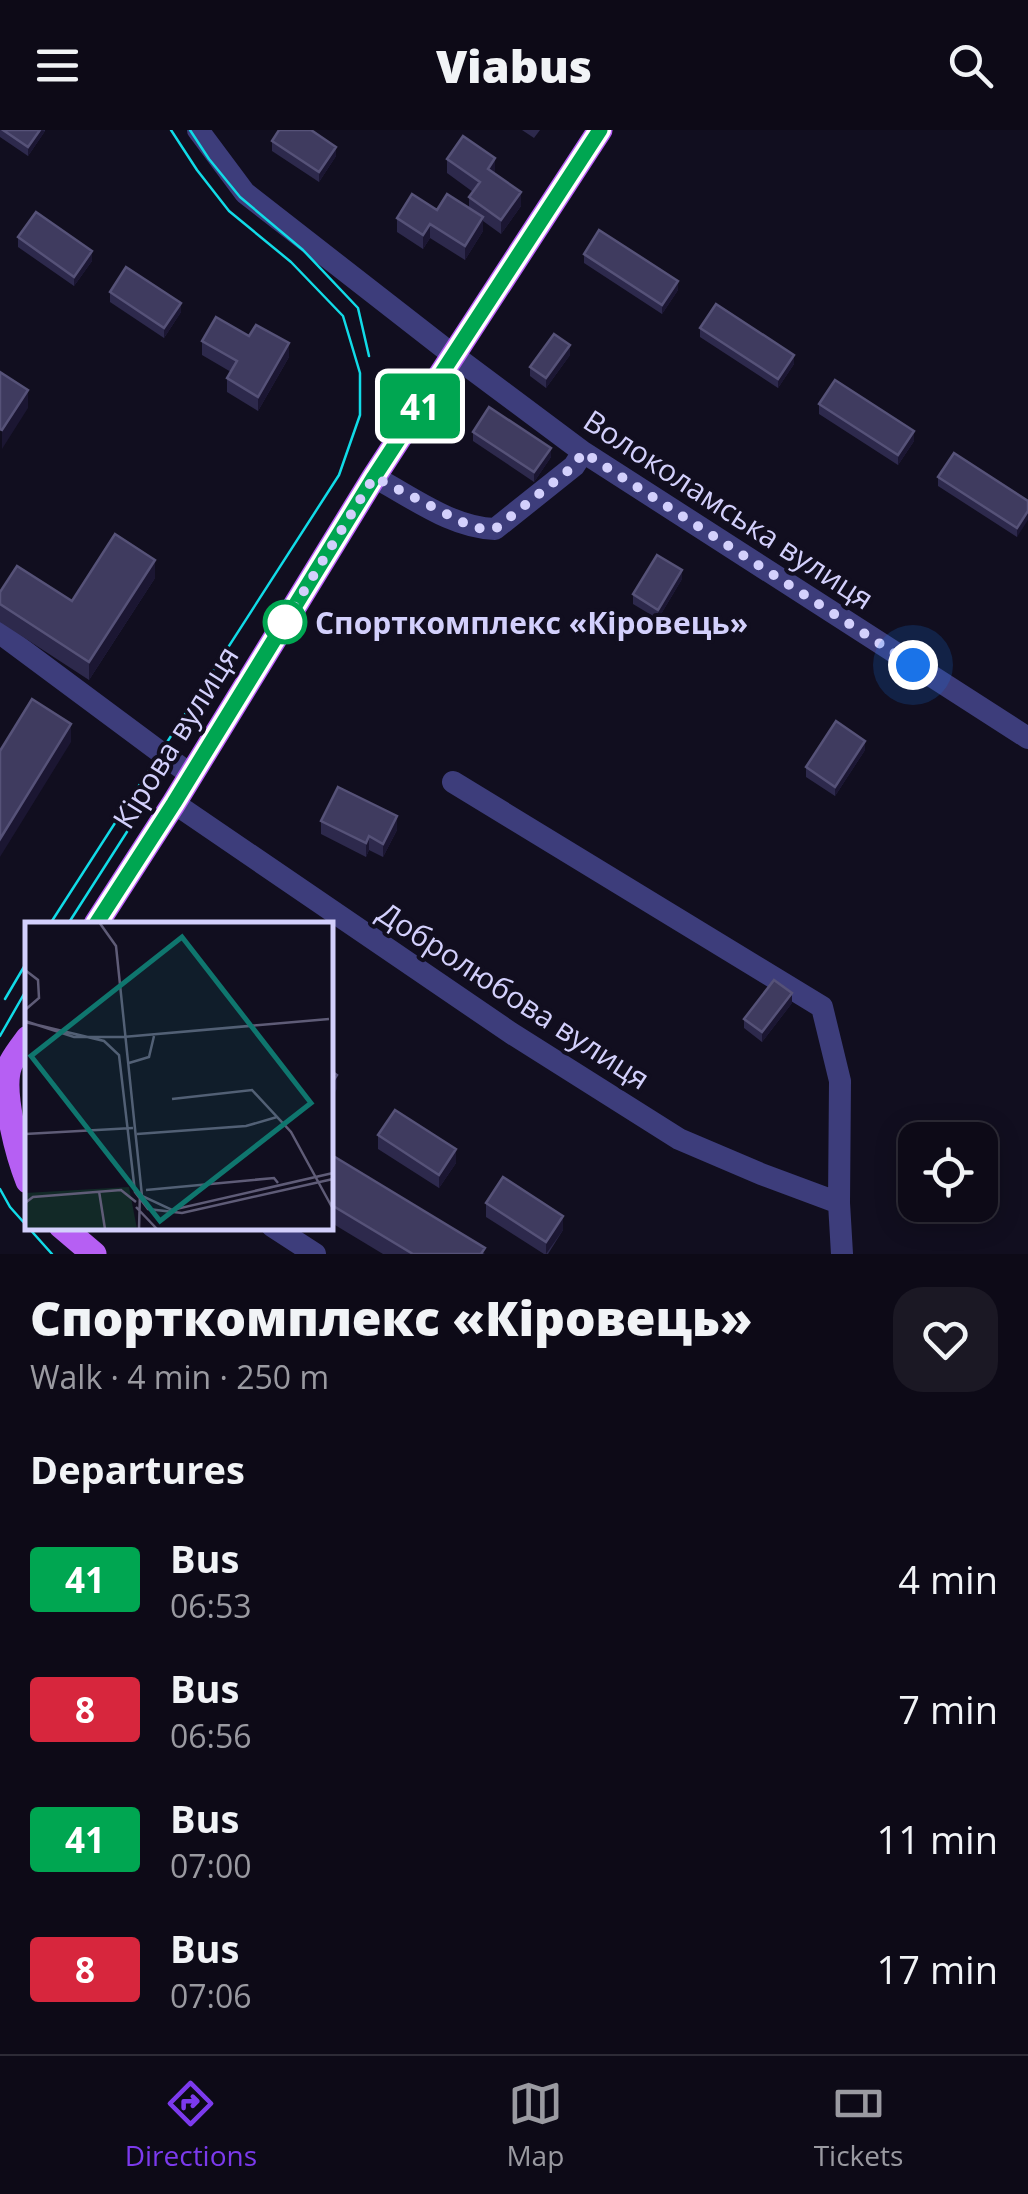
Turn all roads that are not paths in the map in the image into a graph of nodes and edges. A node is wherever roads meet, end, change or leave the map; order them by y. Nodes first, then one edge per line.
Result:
1 (198, 130) edge
2 (600, 130) edge
3 (453, 355) junction
4 (583, 452) junction
5 (374, 477) junction
6 (0, 633) edge
7 (1028, 738) edge
8 (191, 774) junction
9 (454, 782) dead end
10 (174, 803) junction
11 (97, 922) edge
12 (25, 1042) edge
13 (4, 1069) edge
14 (25, 1174) edge
15 (839, 1203) junction
16 (65, 1229) edge
17 (277, 1229) edge
18 (94, 1254) edge
19 (315, 1254) edge
20 (842, 1254) edge

1 - 3 street, Волоколамська вулиця
2 - 3 main road, Кірова вулиця
3 - 4 street, Волоколамська вулиця
3 - 5 main road, Кірова вулиця
4 - 5 street
4 - 7 street, Волоколамська вулиця
5 - 8 main road, Кірова вулиця
6 - 8 street
8 - 10 main road, Кірова вулиця
9 - 15 street
10 - 11 main road, Кірова вулиця
10 - 15 street, Добролюбова вулиця
12 - 13 main road
13 - 14 main road
15 - 20 street
16 - 18 main road
17 - 19 street

